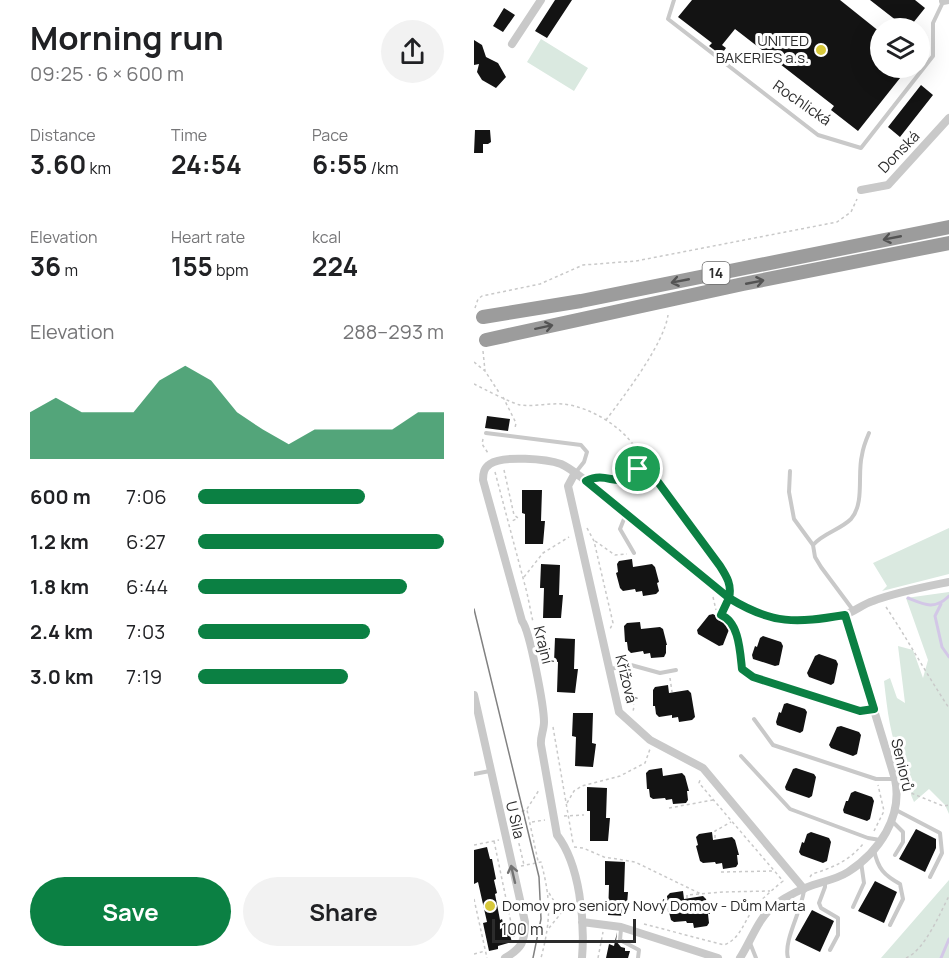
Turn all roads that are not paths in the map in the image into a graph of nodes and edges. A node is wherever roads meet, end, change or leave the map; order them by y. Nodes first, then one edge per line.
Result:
1 (541, 0) edge
2 (674, 0) edge
3 (944, 0) edge
4 (949, 8) edge
5 (512, 44) dead end
6 (949, 118) edge
7 (861, 190) road end
8 (949, 226) edge
9 (949, 243) edge
10 (479, 313) edge
11 (484, 343) road end
12 (486, 433) road end
13 (869, 433) dead end
14 (790, 471) dead end
15 (575, 473) junction
16 (626, 514) junction
17 (813, 545) junction
18 (634, 553) road end
19 (949, 582) edge
20 (729, 598) junction
21 (853, 611) junction
22 (721, 615) road end
23 (845, 615) junction
24 (609, 669) junction
25 (742, 669) road end
26 (676, 670) dead end
27 (474, 694) edge
28 (874, 709) junction
29 (753, 719) dead end
30 (741, 756) dead end
31 (490, 771) junction
32 (474, 774) edge
33 (895, 779) junction
34 (896, 810) junction
35 (892, 822) junction
36 (881, 840) junction
37 (874, 849) junction
38 (895, 855) dead end
39 (861, 862) junction
40 (930, 877) dead end
41 (825, 882) junction
42 (804, 889) junction
43 (853, 907) dead end
44 (582, 922) junction
45 (890, 925) dead end
46 (621, 927) junction
47 (750, 942) junction
48 (830, 950) dead end
49 (505, 958) edge
50 (582, 958) edge
51 (638, 958) edge
52 (718, 958) edge
53 (740, 958) edge
54 (756, 958) edge
55 (788, 958) edge

1 - 5 street
2 - 3 lane, Rochlická
3 - 4 lane
6 - 7 street, Donská
8 -> 10 highway, 14
11 -> 9 highway, 14
12 - 15 lane
13 - 17 lane
14 - 17 lane
15 - 16 street
15 - 24 street, Křížová
15 - 44 street, Krajní
16 - 18 lane
16 - 20 street
17 - 21 lane
19 - 21 street
20 - 22 lane
20 - 23 street
21 - 23 street
23 - 28 street, Seniorů
24 - 26 lane
24 - 42 street, Křížová
25 - 28 lane
27 - 31 street, U Sila
28 - 33 street, Seniorů
29 - 33 lane
30 - 36 lane
31 - 32 lane
49 -> 31 street, U Sila
33 - 34 street, Seniorů
34 - 35 street, Seniorů
34 - 40 lane
35 - 36 street, Seniorů
35 - 38 lane
36 - 37 street, Seniorů
37 - 39 street, Seniorů
37 - 45 lane
39 - 41 street, Seniorů
39 - 43 lane
41 - 42 street, Seniorů
41 - 48 lane
42 - 47 street, Seniorů
42 - 55 lane
44 - 46 street
44 - 50 street
46 - 51 lane
46 - 52 street
47 - 53 street, Seniorů
47 - 54 lane

